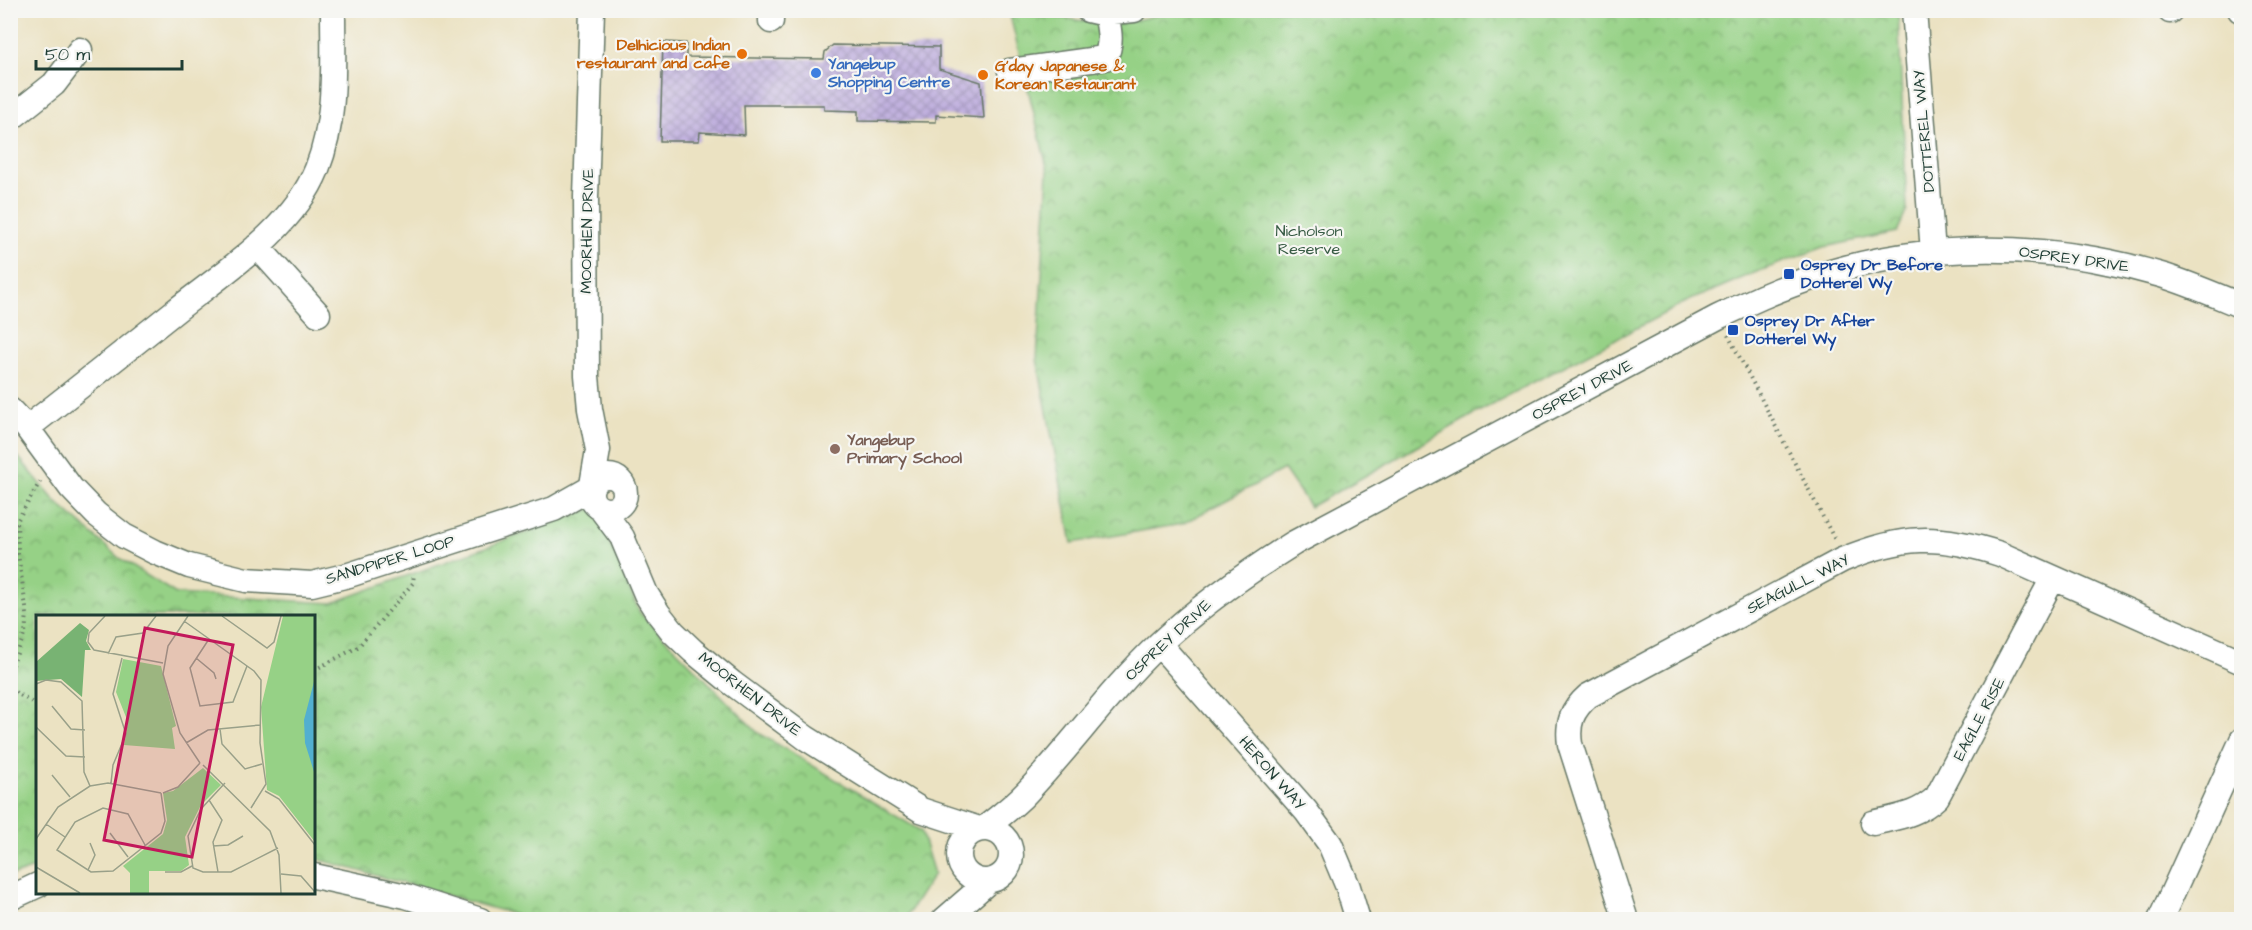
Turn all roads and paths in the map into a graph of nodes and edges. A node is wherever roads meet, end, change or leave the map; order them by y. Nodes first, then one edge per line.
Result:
1 (333, 10) edge
2 (592, 10) edge
3 (1134, 10) edge
4 (1914, 10) edge
5 (1097, 11) edge
6 (80, 50) dead end
7 (1010, 71) dead end
8 (10, 119) edge
9 (257, 246) junction
10 (1933, 252) junction
11 (2241, 306) edge
12 (318, 314) dead end
13 (1728, 335) dead end
14 (10, 410) edge
15 (27, 429) junction
16 (51, 463) junction
17 (602, 495) junction
18 (408, 556) junction
19 (1842, 560) junction
20 (2054, 578) junction
21 (1159, 644) junction
22 (2241, 662) edge
23 (315, 669) edge
24 (10, 670) edge
25 (10, 689) edge
26 (36, 705) edge
27 (2241, 740) edge
28 (1025, 794) junction
29 (921, 810) junction
30 (1873, 823) dead end
31 (982, 829) junction
32 (1010, 846) junction
33 (960, 862) junction
34 (315, 876) edge
35 (989, 881) junction
36 (36, 886) edge
37 (10, 898) edge
38 (480, 920) edge
39 (944, 920) edge
40 (1358, 920) edge
41 (1626, 920) edge
42 (2160, 920) edge

1 - 9 street
2 - 17 street, MOORHEN DRIVE
3 - 5 street
4 - 10 street, DOTTEREL WAY
5 - 7 street
6 - 8 street
9 - 12 street
9 - 15 street
10 - 11 street, OSPREY DRIVE
10 - 21 street, OSPREY DRIVE
13 - 19 path
14 - 15 street, SANDPIPER LOOP
15 - 16 street, SANDPIPER LOOP
16 - 18 street, SANDPIPER LOOP
16 - 24 path
17 - 18 street, SANDPIPER LOOP
17 - 29 street, MOORHEN DRIVE
18 - 23 path
19 - 20 street, SEAGULL WAY
19 - 41 street, SEAGULL WAY
20 - 22 street, SEAGULL WAY
20 - 30 street, EAGLE RISE
21 - 28 street, OSPREY DRIVE
21 - 40 street, HERON WAY
25 - 26 path
27 - 42 street
28 - 31 street, OSPREY DRIVE
28 - 32 street, OSPREY DRIVE
29 - 31 street, MOORHEN DRIVE
29 - 33 street, MOORHEN DRIVE
31 - 32 street
31 - 33 street
32 - 35 street
33 - 35 street
33 - 39 street
34 - 38 street
35 - 39 street
36 - 37 street

